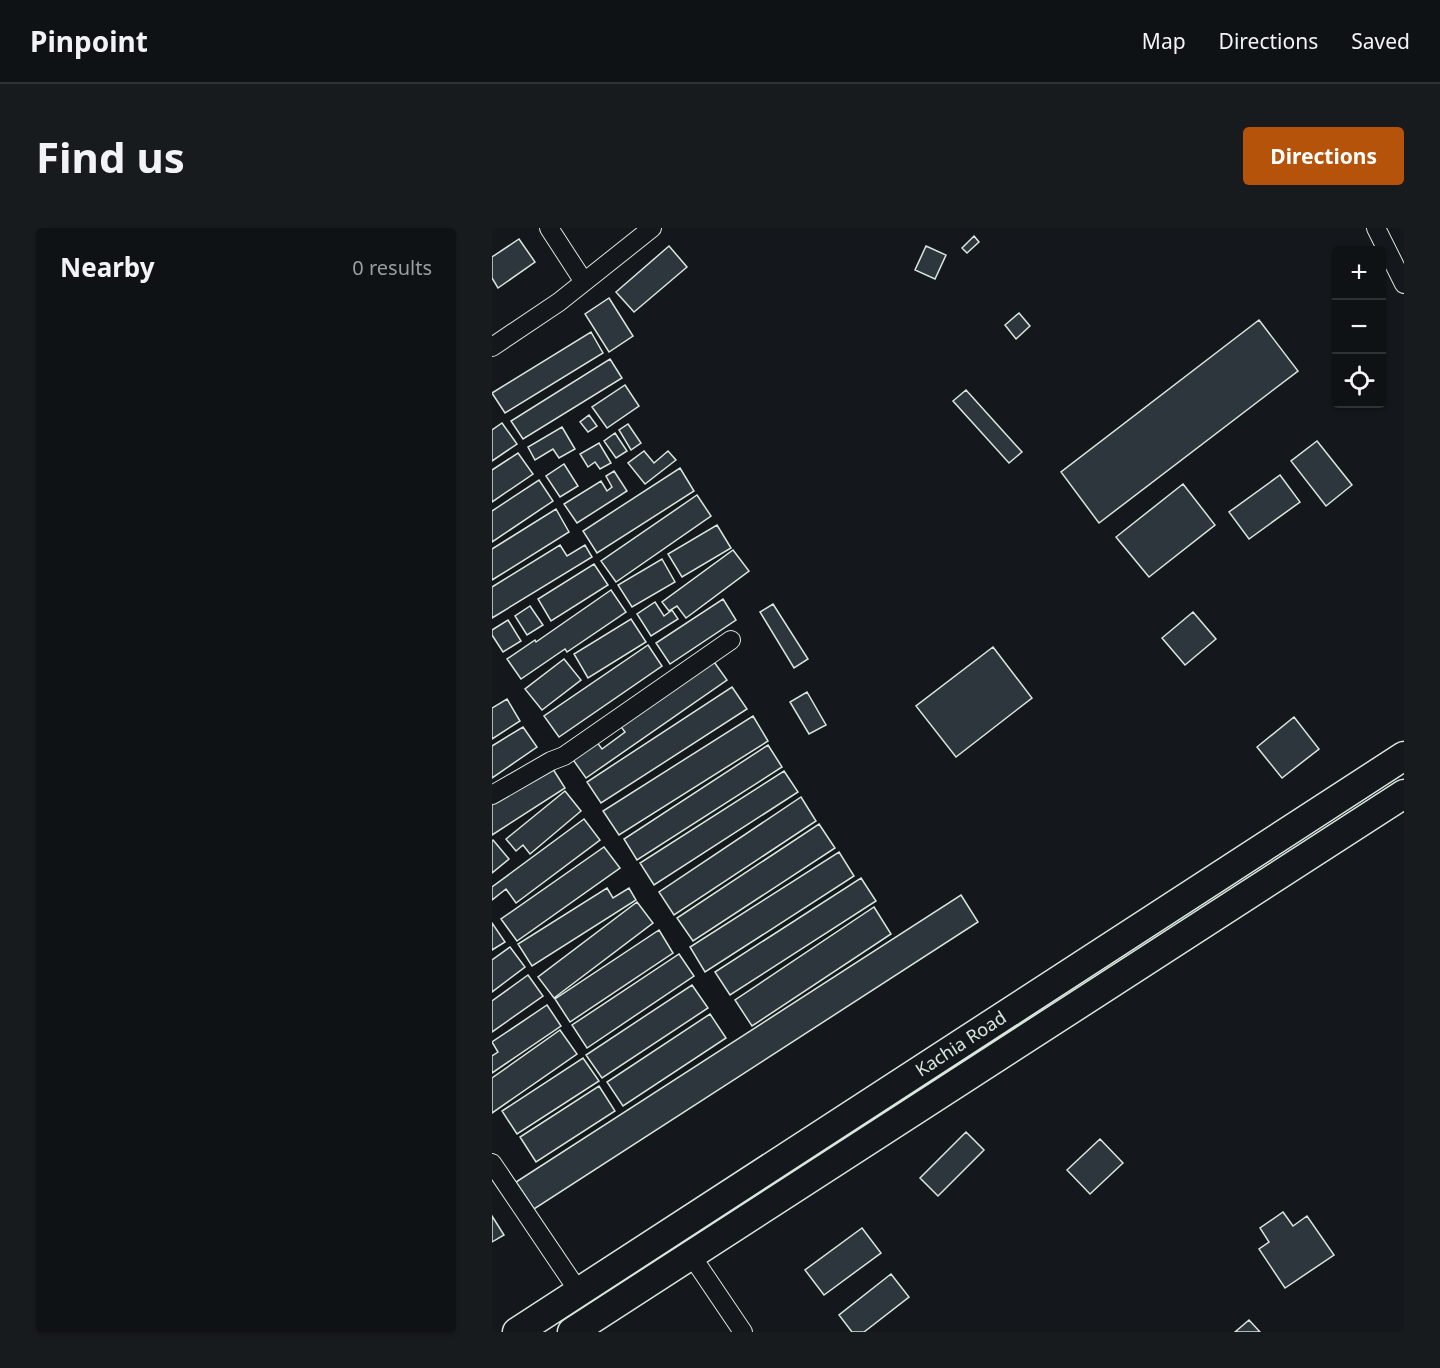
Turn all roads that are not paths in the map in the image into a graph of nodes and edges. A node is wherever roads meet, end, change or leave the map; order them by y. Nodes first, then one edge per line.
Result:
1 (549, 228) edge
2 (652, 228) edge
3 (1376, 228) edge
4 (584, 282) junction
5 (1404, 284) edge
6 (492, 347) edge
7 (731, 640) dead end
8 (1404, 756) edge
9 (1404, 794) edge
10 (492, 795) edge
11 (492, 1163) edge
12 (691, 1255) junction
13 (579, 1292) junction
14 (517, 1332) edge
15 (572, 1332) edge
16 (743, 1332) edge

1 - 4 street
2 - 4 street
3 - 5 street
4 - 6 street
7 - 10 street
8 - 13 highway, Kachia Road
9 - 12 highway, Kachia Road
11 - 13 street
12 - 15 highway, Kachia Road
12 - 16 street
13 - 14 highway, Kachia Road

